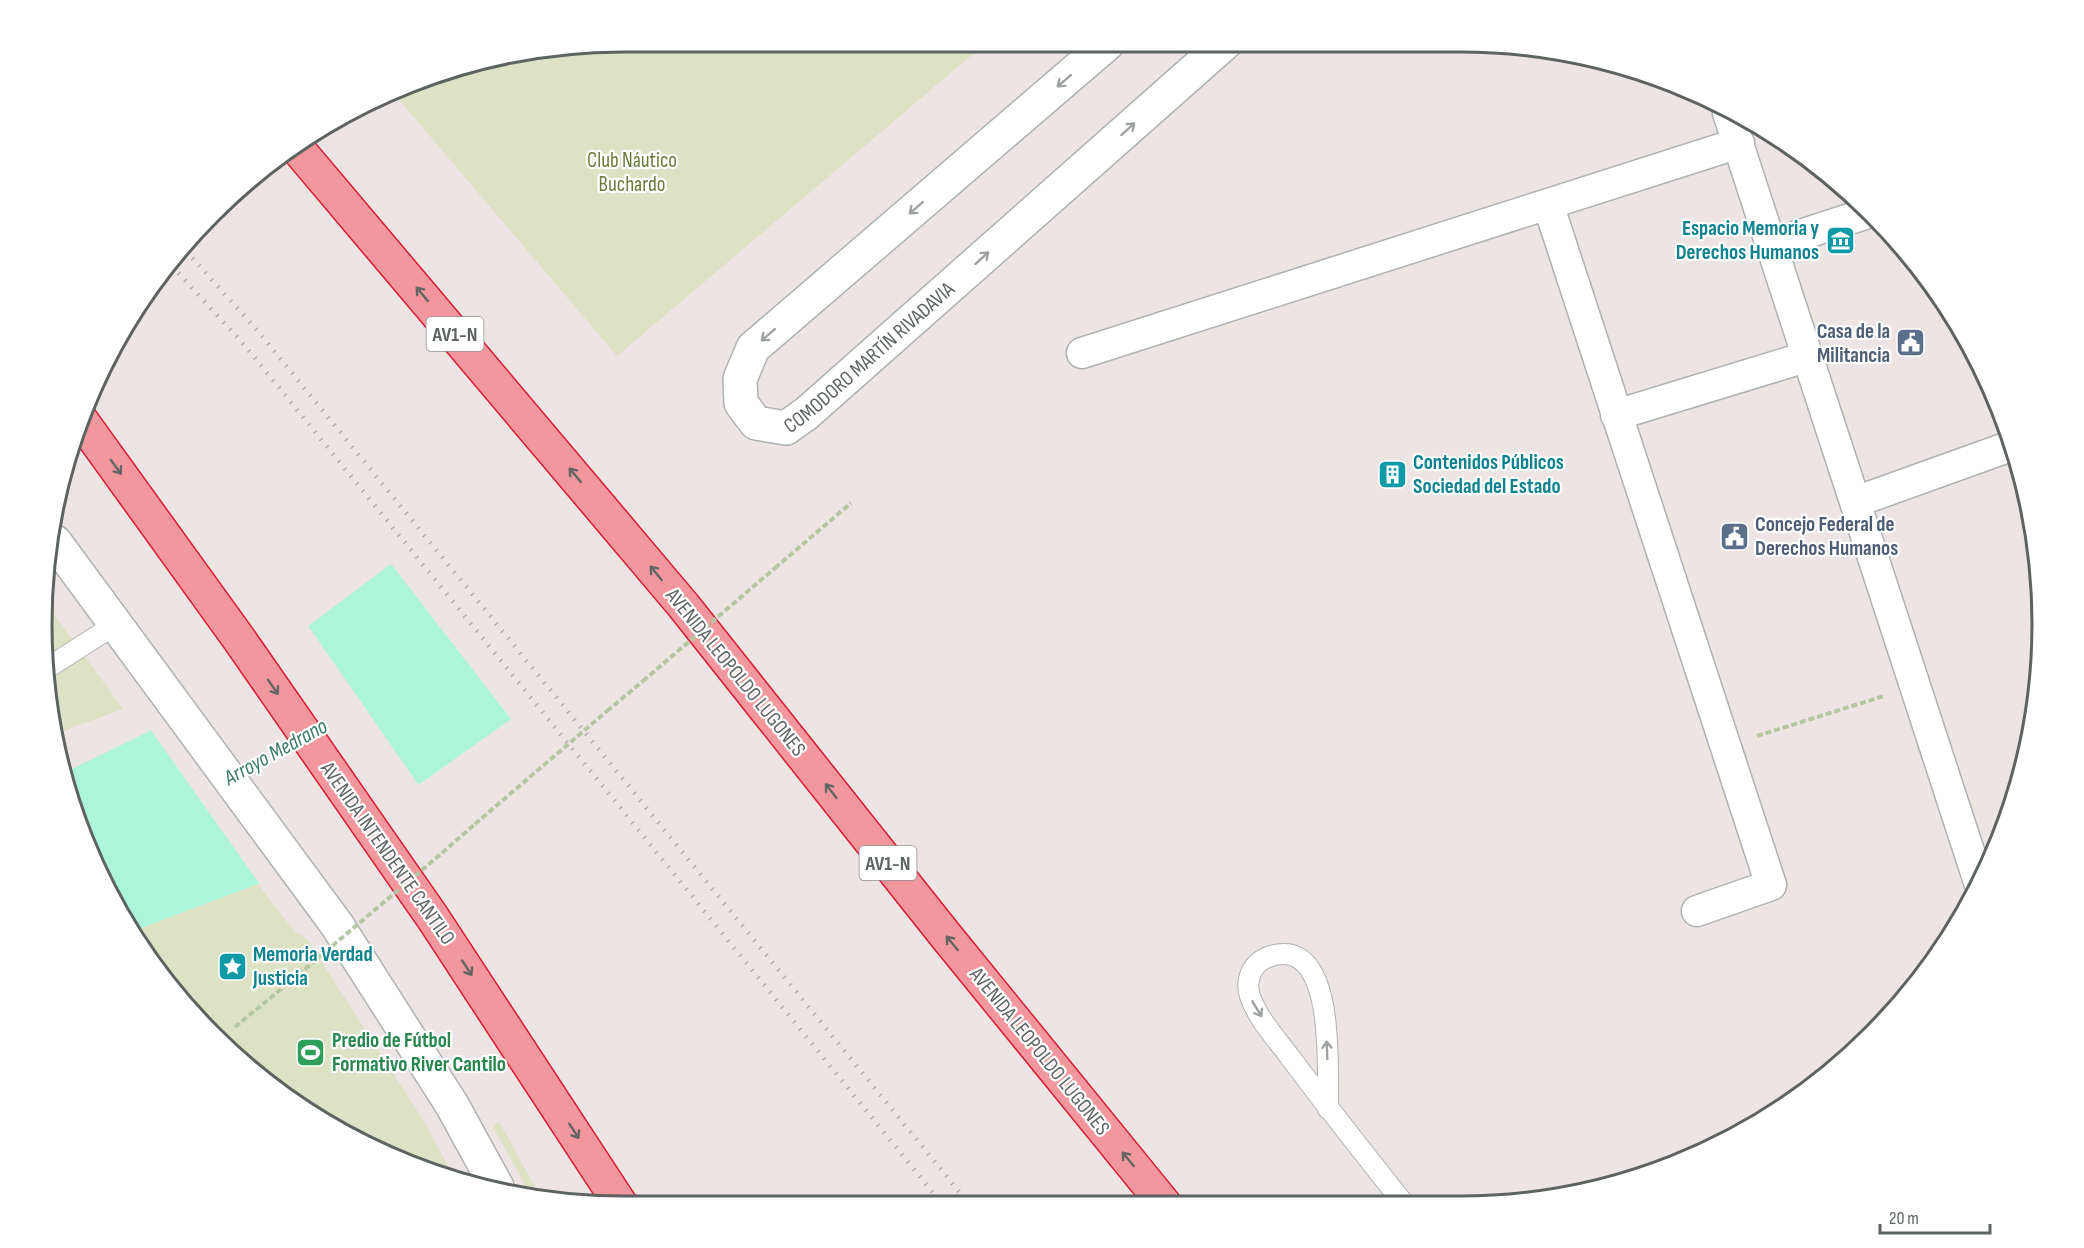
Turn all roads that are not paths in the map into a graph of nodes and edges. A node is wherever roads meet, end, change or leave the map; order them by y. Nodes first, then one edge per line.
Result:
1 (1098, 52) edge
2 (1215, 52) edge
3 (1731, 121) edge
4 (1739, 143) junction
5 (301, 153) edge
6 (1548, 204) junction
7 (1860, 216) edge
8 (1773, 244) junction
9 (1082, 353) dead end
10 (1806, 357) junction
11 (1616, 415) junction
12 (87, 429) edge
13 (2004, 449) edge
14 (1855, 501) junction
15 (58, 544) edge
16 (116, 624) junction
17 (54, 664) edge
18 (1976, 871) edge
19 (1697, 911) dead end
20 (1328, 1109) junction
21 (493, 1180) edge
22 (615, 1196) edge
23 (1158, 1196) edge
24 (1398, 1196) edge

1 -> 2 street, COMODORO MARTÍN RIVADAVIA
3 - 4 street
4 - 6 street
4 - 8 street
23 -> 5 highway, AVENIDA LEOPOLDO LUGONES / AV1-N
6 - 9 street
6 - 11 street
7 - 8 street
8 - 10 street
10 - 11 street
10 - 14 street
11 - 19 street
12 -> 22 highway, AVENIDA INTENDENTE CANTILO
13 - 14 street
14 - 18 street
15 - 16 street
16 - 17 lane
16 - 21 street
20 -> 20 lane
20 - 24 lane

